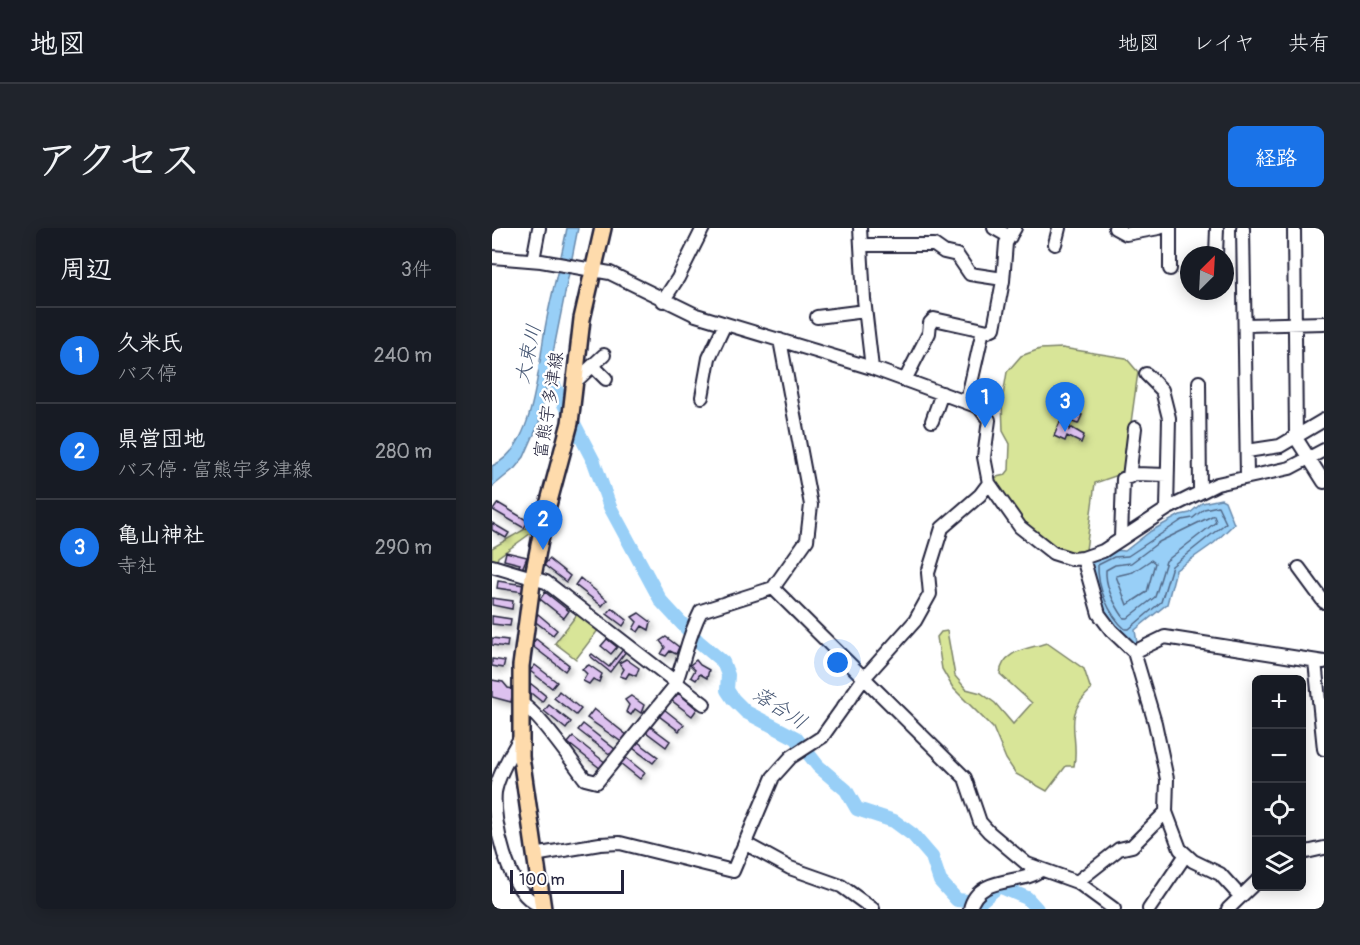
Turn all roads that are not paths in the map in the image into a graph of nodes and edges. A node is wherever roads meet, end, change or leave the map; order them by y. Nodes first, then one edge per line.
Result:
1 (539, 228) edge
2 (603, 228) edge
3 (703, 228) edge
4 (860, 228) edge
5 (994, 228) edge
6 (1059, 228) edge
7 (1115, 228) edge
8 (1160, 228) edge
9 (1170, 228) edge
10 (1217, 228) edge
11 (1243, 228) edge
12 (1294, 228) edge
13 (1013, 233) edge
14 (1054, 244) dead end
15 (861, 245) junction
16 (1216, 246) edge
17 (492, 257) edge
18 (537, 261) junction
19 (589, 269) junction
20 (1170, 269) dead end
21 (1003, 279) junction
22 (663, 301) junction
23 (865, 311) junction
24 (817, 317) dead end
25 (1324, 323) edge
26 (725, 324) junction
27 (1295, 324) junction
28 (1245, 325) junction
29 (983, 330) junction
30 (780, 340) junction
31 (604, 356) dead end
32 (593, 366) junction
33 (872, 368) junction
34 (1146, 374) dead end
35 (606, 379) dead end
36 (905, 380) junction
37 (574, 382) junction
38 (1199, 382) dead end
39 (942, 393) junction
40 (702, 397) dead end
41 (967, 401) junction
42 (1324, 420) edge
43 (932, 421) dead end
44 (1135, 428) dead end
45 (1296, 438) junction
46 (1324, 450) edge
47 (1247, 451) junction
48 (1309, 459) junction
49 (1167, 476) junction
50 (1247, 476) junction
51 (1129, 477) junction
52 (1324, 482) edge
53 (989, 483) junction
54 (1200, 492) junction
55 (1167, 509) junction
56 (1121, 538) junction
57 (1083, 558) junction
58 (492, 566) edge
59 (1299, 568) dead end
60 (533, 576) junction
61 (773, 588) junction
62 (1324, 602) edge
63 (1134, 652) junction
64 (1319, 661) edge
65 (864, 678) junction
66 (676, 682) junction
67 (520, 703) junction
68 (704, 704) dead end
69 (520, 738) junction
70 (1324, 749) edge
71 (493, 793) edge
72 (1166, 812) junction
73 (746, 844) junction
74 (1324, 848) edge
75 (1306, 852) edge
76 (534, 855) junction
77 (1185, 856) junction
78 (1041, 869) junction
79 (1077, 882) junction
80 (1252, 886) edge
81 (1240, 896) junction
82 (972, 904) edge
83 (542, 905) edge
84 (873, 909) edge
85 (1114, 909) edge
86 (1149, 909) edge
87 (1228, 909) edge

1 - 18 street
2 - 19 main road, 富熊宇多津線
3 - 22 street
4 - 15 street
5 - 13 street
6 - 14 street
7 - 8 street
9 - 20 street
10 - 16 street
11 - 28 street
12 - 27 street
13 - 21 street
15 - 21 street
15 - 23 street
17 - 18 street
18 - 19 street
19 - 22 street
19 - 37 main road, 富熊宇多津線
21 - 29 street
22 - 26 street
23 - 24 street
23 - 33 street
25 - 27 street
26 - 30 street
26 - 40 street
27 - 28 street
27 - 45 street
28 - 47 street
29 - 36 street
29 - 41 street
30 - 33 street
30 - 61 street
31 - 32 street
32 - 35 street
32 - 37 street
33 - 36 street
34 - 49 street
36 - 39 street
37 - 60 main road, 富熊宇多津線
38 - 54 street
39 - 41 street
39 - 43 street
41 - 53 street
42 - 45 street
44 - 51 street
45 - 47 street
45 - 48 street
46 - 48 street
47 - 50 street
48 - 50 street
48 - 52 street
49 - 51 street
49 - 55 street
50 - 54 street
51 - 56 street
53 - 57 street
53 - 65 street
54 - 55 street
55 - 56 street
56 - 57 street
57 - 63 street
58 - 60 street
59 - 62 street
60 - 66 street
60 - 67 main road, 富熊宇多津線
61 - 65 street
61 - 66 street
63 - 64 street
63 - 72 street
64 - 70 street
65 - 73 street
65 - 78 street
66 - 67 street
66 - 68 street
67 - 69 main road, 富熊宇多津線
69 - 71 street
69 - 76 main road, 富熊宇多津線
71 - 83 street
72 - 77 street
72 - 79 street
73 - 76 street
73 - 84 street
74 - 75 street
76 - 83 main road, 富熊宇多津線
77 - 81 street
77 - 86 street
78 - 79 street
78 - 82 street
79 - 85 street
80 - 81 street
81 - 87 street

